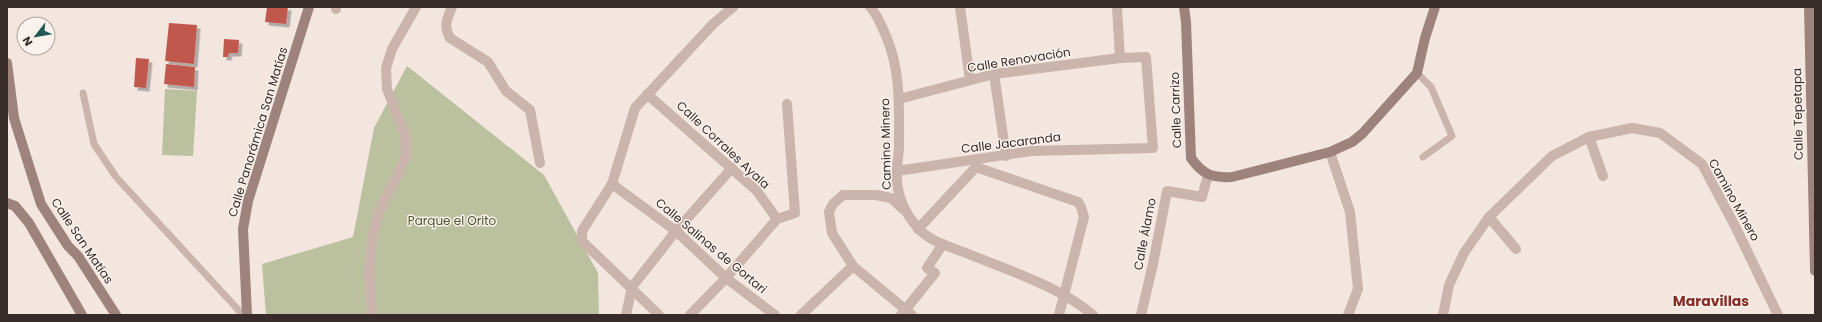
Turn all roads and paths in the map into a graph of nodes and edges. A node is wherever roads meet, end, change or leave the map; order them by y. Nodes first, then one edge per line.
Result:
1 (309, 7) edge
2 (416, 7) edge
3 (452, 7) edge
4 (733, 7) edge
5 (870, 7) edge
6 (960, 7) edge
7 (1117, 7) edge
8 (1184, 7) edge
9 (1435, 7) edge
10 (1809, 7) edge
11 (1120, 58) junction
12 (7, 63) edge
13 (1417, 73) junction
14 (994, 74) junction
15 (970, 80) junction
16 (83, 93) dead end
17 (647, 94) junction
18 (899, 99) junction
19 (787, 104) dead end
20 (1589, 137) junction
21 (1153, 148) joint
22 (1330, 152) junction
23 (1006, 156) junction
24 (1423, 157) dead end
25 (540, 163) dead end
26 (732, 168) junction
27 (896, 171) junction
28 (1208, 175) junction
29 (1603, 176) dead end
30 (612, 184) junction
31 (7, 203) edge
32 (905, 210) junction
33 (1489, 217) junction
34 (1814, 219) edge
35 (777, 220) junction
36 (918, 229) junction
37 (676, 231) junction
38 (943, 244) junction
39 (1516, 249) dead end
40 (853, 266) junction
41 (1815, 271) edge
42 (726, 278) junction
43 (632, 287) junction
44 (1063, 296) junction
45 (906, 313) edge
46 (82, 315) edge
47 (116, 315) edge
48 (243, 315) edge
49 (247, 315) edge
50 (372, 315) edge
51 (626, 315) edge
52 (659, 315) edge
53 (690, 315) edge
54 (775, 315) edge
55 (802, 315) edge
56 (1060, 315) edge
57 (1094, 315) edge
58 (1141, 315) edge
59 (1348, 315) edge
60 (1443, 315) edge
61 (1778, 315) edge

1 - 49 street, Calle Panorámica San Matías
2 - 50 street
3 - 25 street
4 - 17 street
5 - 18 street, Camino Minero
6 - 15 street
7 - 11 street
8 - 28 street, Calle Carrizo
9 - 13 street
10 - 34 street, Calle Tepetapa
11 - 14 street, Calle Renovación
11 - 21 street, Calle Renovación
12 - 47 street, Calle San Matías
13 - 22 street
13 - 24 lane
14 - 15 street, Calle Renovación
14 - 23 street
15 - 18 street, Calle Renovación
16 - 48 lane
17 - 26 street, Calle Corrales Ayala
17 - 30 street
18 - 27 street, Camino Minero
19 - 35 street
20 - 29 street
20 - 33 street, Camino Minero
20 - 61 street, Camino Minero
21 - 23 street, Calle Jacaranda
22 - 28 street
22 - 59 street
23 - 27 street, Calle Jacaranda
26 - 35 street, Calle Corrales Ayala
26 - 37 street
27 - 32 street, Camino Minero
28 - 58 street, Calle Álamo
30 - 37 street, Calle Salinas de Gortari
30 - 43 street
31 - 46 street
32 - 36 street, Camino Minero
32 - 40 street
33 - 39 street
33 - 60 street, Camino Minero
34 - 41 street, Calle Tepetapa
35 - 42 street
36 - 38 street, Camino Minero
36 - 44 street, Calle Jacaranda
37 - 42 street, Calle Salinas de Gortari
37 - 43 street
38 - 44 street, Camino Minero
38 - 45 street
40 - 45 street
40 - 55 street
42 - 53 street
42 - 54 street, Calle Salinas de Gortari
43 - 51 street
43 - 52 street
44 - 56 street
44 - 57 street, Camino Minero

